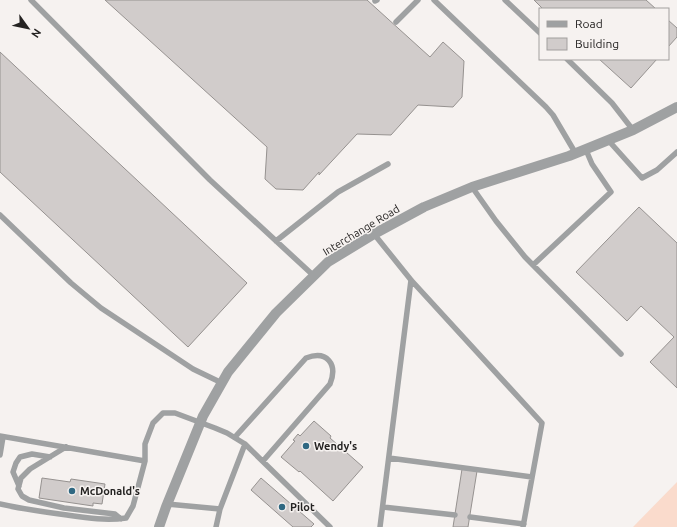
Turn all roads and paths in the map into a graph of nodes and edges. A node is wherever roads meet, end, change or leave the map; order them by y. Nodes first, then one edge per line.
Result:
1 (31, 0) edge
2 (418, 0) edge
3 (434, 0) edge
4 (506, 0) edge
5 (396, 22) dead end
6 (539, 32) edge
7 (568, 60) edge
8 (677, 107) edge
9 (633, 130) junction
10 (608, 140) junction
11 (581, 152) junction
12 (677, 152) edge
13 (388, 164) dead end
14 (472, 187) junction
15 (0, 215) edge
16 (374, 234) junction
17 (276, 241) junction
18 (534, 265) junction
19 (314, 276) junction
20 (411, 280) junction
21 (621, 354) dead end
22 (222, 383) junction
23 (201, 423) junction
24 (1, 436) edge
25 (235, 438) junction
26 (245, 444) junction
27 (66, 447) junction
28 (0, 455) edge
29 (50, 456) junction
30 (389, 458) junction
31 (144, 461) junction
32 (263, 461) junction
33 (532, 477) junction
34 (19, 486) junction
35 (0, 504) edge
36 (167, 504) junction
37 (383, 507) junction
38 (220, 509) junction
39 (455, 515) dead end
40 (470, 517) dead end
41 (121, 519) junction
42 (524, 525) edge
43 (160, 527) edge
44 (216, 527) edge
45 (330, 527) edge
46 (380, 527) edge

1 - 17 lane
2 - 5 lane
3 - 11 lane
4 - 6 lane
7 - 9 lane
8 - 9 street, Interchange Road
9 - 10 street, Interchange Road
10 - 11 street, Interchange Road
10 - 12 lane
11 - 14 street, Interchange Road
11 - 18 lane
13 - 17 lane
14 - 16 street, Interchange Road
14 - 18 lane
15 - 22 lane
16 - 19 street, Interchange Road
16 - 20 lane
17 - 19 lane
18 - 21 lane
19 - 22 street, Interchange Road
20 - 30 lane
20 - 33 lane
22 - 23 street, Interchange Road
23 - 25 lane
23 - 31 lane
23 - 36 street, Interchange Road
24 - 27 lane
24 - 28 lane
25 - 26 lane
25 - 32 lane
26 - 32 lane
26 - 38 lane
27 - 29 lane
27 - 31 lane
29 - 34 lane
29 - 34 lane
30 - 33 lane
30 - 37 lane
31 - 41 lane
32 - 45 lane
33 - 42 lane
34 - 41 lane
35 - 41 lane
36 - 38 lane
36 - 43 street, Interchange Road
37 - 39 lane
37 - 46 lane
38 - 44 lane
40 - 42 lane

